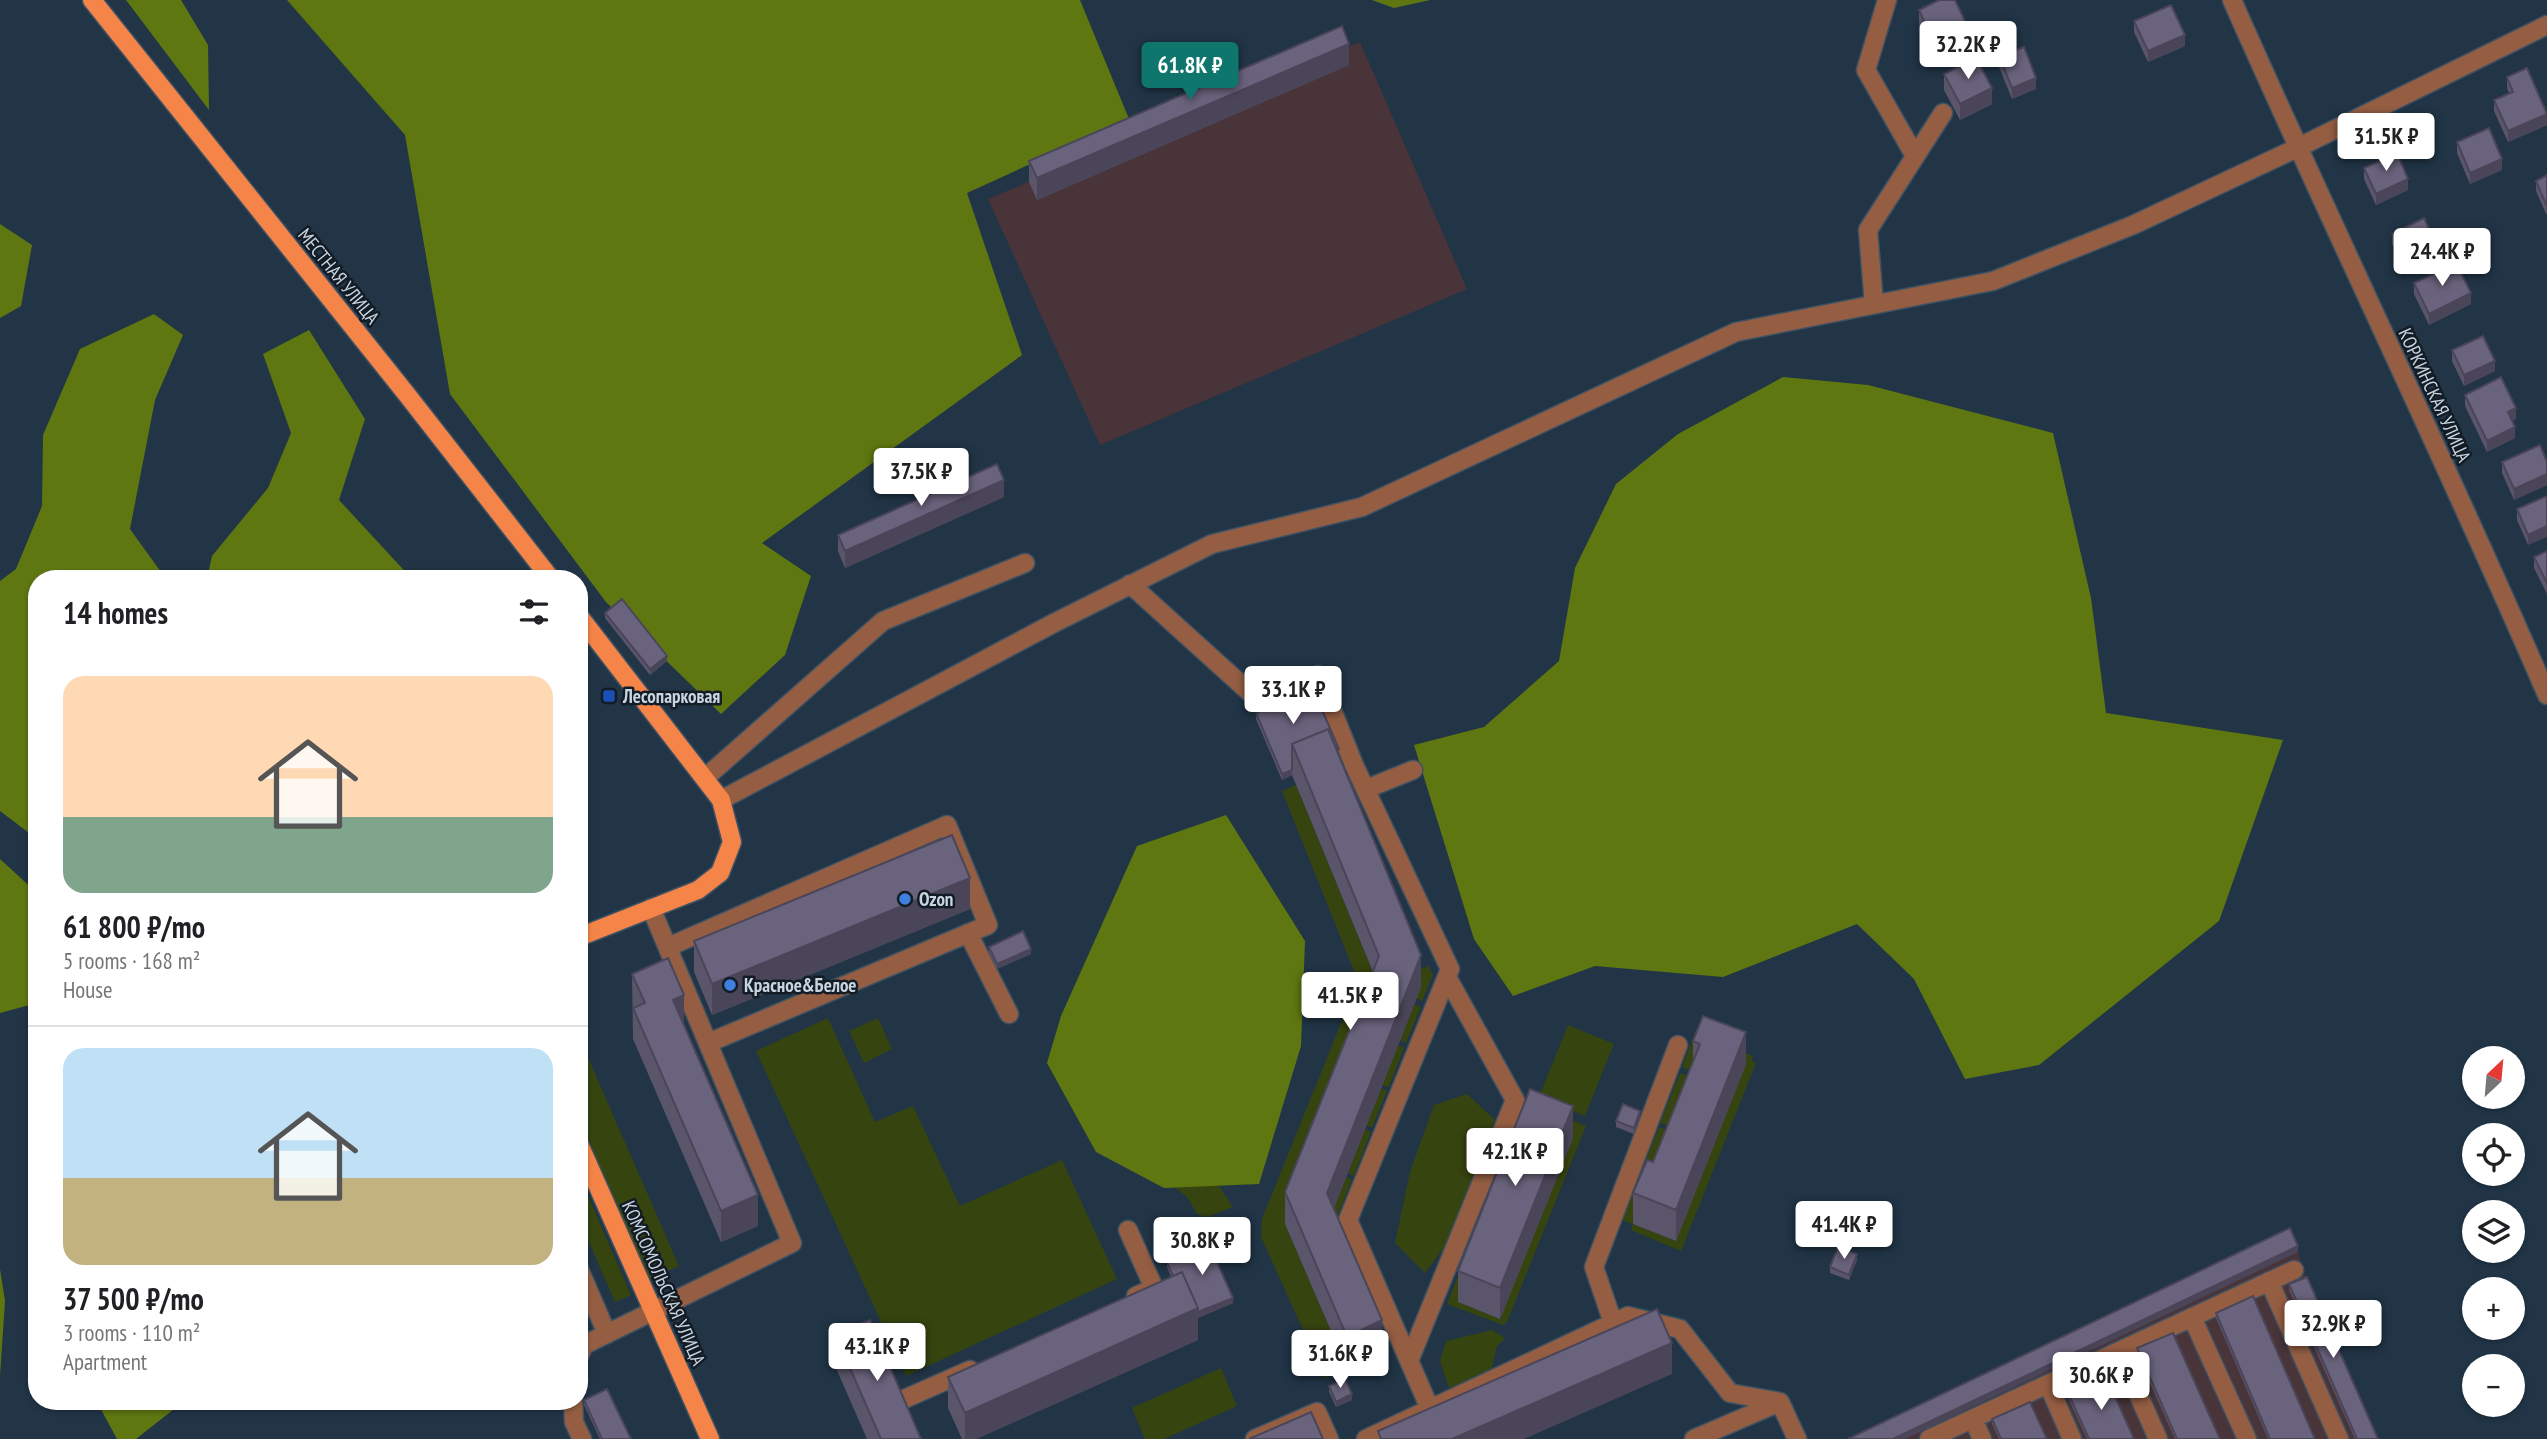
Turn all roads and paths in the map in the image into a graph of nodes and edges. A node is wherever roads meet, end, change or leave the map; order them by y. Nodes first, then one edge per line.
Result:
1 (92, 0) edge
2 (1887, 0) edge
3 (2232, 0) edge
4 (2546, 26) edge
5 (1942, 113) dead end
6 (2297, 148) junction
7 (1915, 156) junction
8 (1874, 304) junction
9 (1025, 563) dead end
10 (544, 570) edge
11 (1130, 584) junction
12 (588, 628) edge
13 (2547, 695) edge
14 (1413, 770) dead end
15 (705, 778) junction
16 (1366, 789) junction
17 (721, 800) junction
18 (651, 908) junction
19 (588, 933) edge
20 (968, 933) junction
21 (668, 947) junction
22 (1447, 977) junction
23 (1009, 1014) dead end
24 (708, 1043) junction
25 (1678, 1045) dead end
26 (588, 1164) edge
27 (1128, 1230) dead end
28 (2294, 1270) dead end
29 (2269, 1281) junction
30 (588, 1290) edge
31 (1116, 1305) edge
32 (653, 1311) junction
33 (2192, 1317) junction
34 (1613, 1323) junction
35 (607, 1334) junction
36 (588, 1343) edge
37 (2119, 1351) junction
38 (990, 1361) edge
39 (1409, 1361) junction
40 (2048, 1384) junction
41 (1780, 1402) junction
42 (1430, 1409) junction
43 (574, 1410) edge
44 (911, 1419) edge
45 (1973, 1419) junction
46 (1732, 1431) edge
47 (582, 1439) edge
48 (709, 1439) edge
49 (1255, 1439) edge
50 (1329, 1439) edge
51 (1366, 1439) edge
52 (1694, 1439) edge
53 (1797, 1439) edge
54 (1929, 1439) edge
55 (1982, 1439) edge
56 (2072, 1439) edge
57 (2158, 1439) edge
58 (2247, 1439) edge
59 (2339, 1439) edge

1 - 10 main road, МЕСТНАЯ УЛИЦА
2 - 7 street
3 - 6 street, КОРКИНСКАЯ УЛИЦА
4 - 6 street
5 - 7 street
6 - 8 street
6 - 13 street, КОРКИНСКАЯ УЛИЦА
7 - 8 street
8 - 11 street
9 - 15 street
11 - 16 street
11 - 17 street
12 - 15 main road
14 - 16 street
15 - 17 main road
16 - 22 street
17 - 18 main road
18 - 19 main road
18 - 21 street
20 - 21 street
20 - 23 street
20 - 24 street
21 - 24 street
22 - 39 street
22 - 39 street
24 - 32 street
25 - 34 street
26 - 32 main road, КОМСОМОЛЬСКАЯ УЛИЦА
27 - 31 street
28 - 29 street
29 - 33 street
29 - 59 street
30 - 35 street
32 - 35 street
32 - 48 main road, КОМСОМОЛЬСКАЯ УЛИЦА
33 - 37 street
33 - 58 street
34 - 41 street
34 - 42 street
35 - 36 street
37 - 40 street
37 - 57 street
38 - 44 street
39 - 42 street
40 - 45 street
40 - 56 street
41 - 46 street
41 - 53 street
42 - 51 street
43 - 47 street
45 - 54 street
45 - 55 street
46 - 52 street
49 - 50 street

